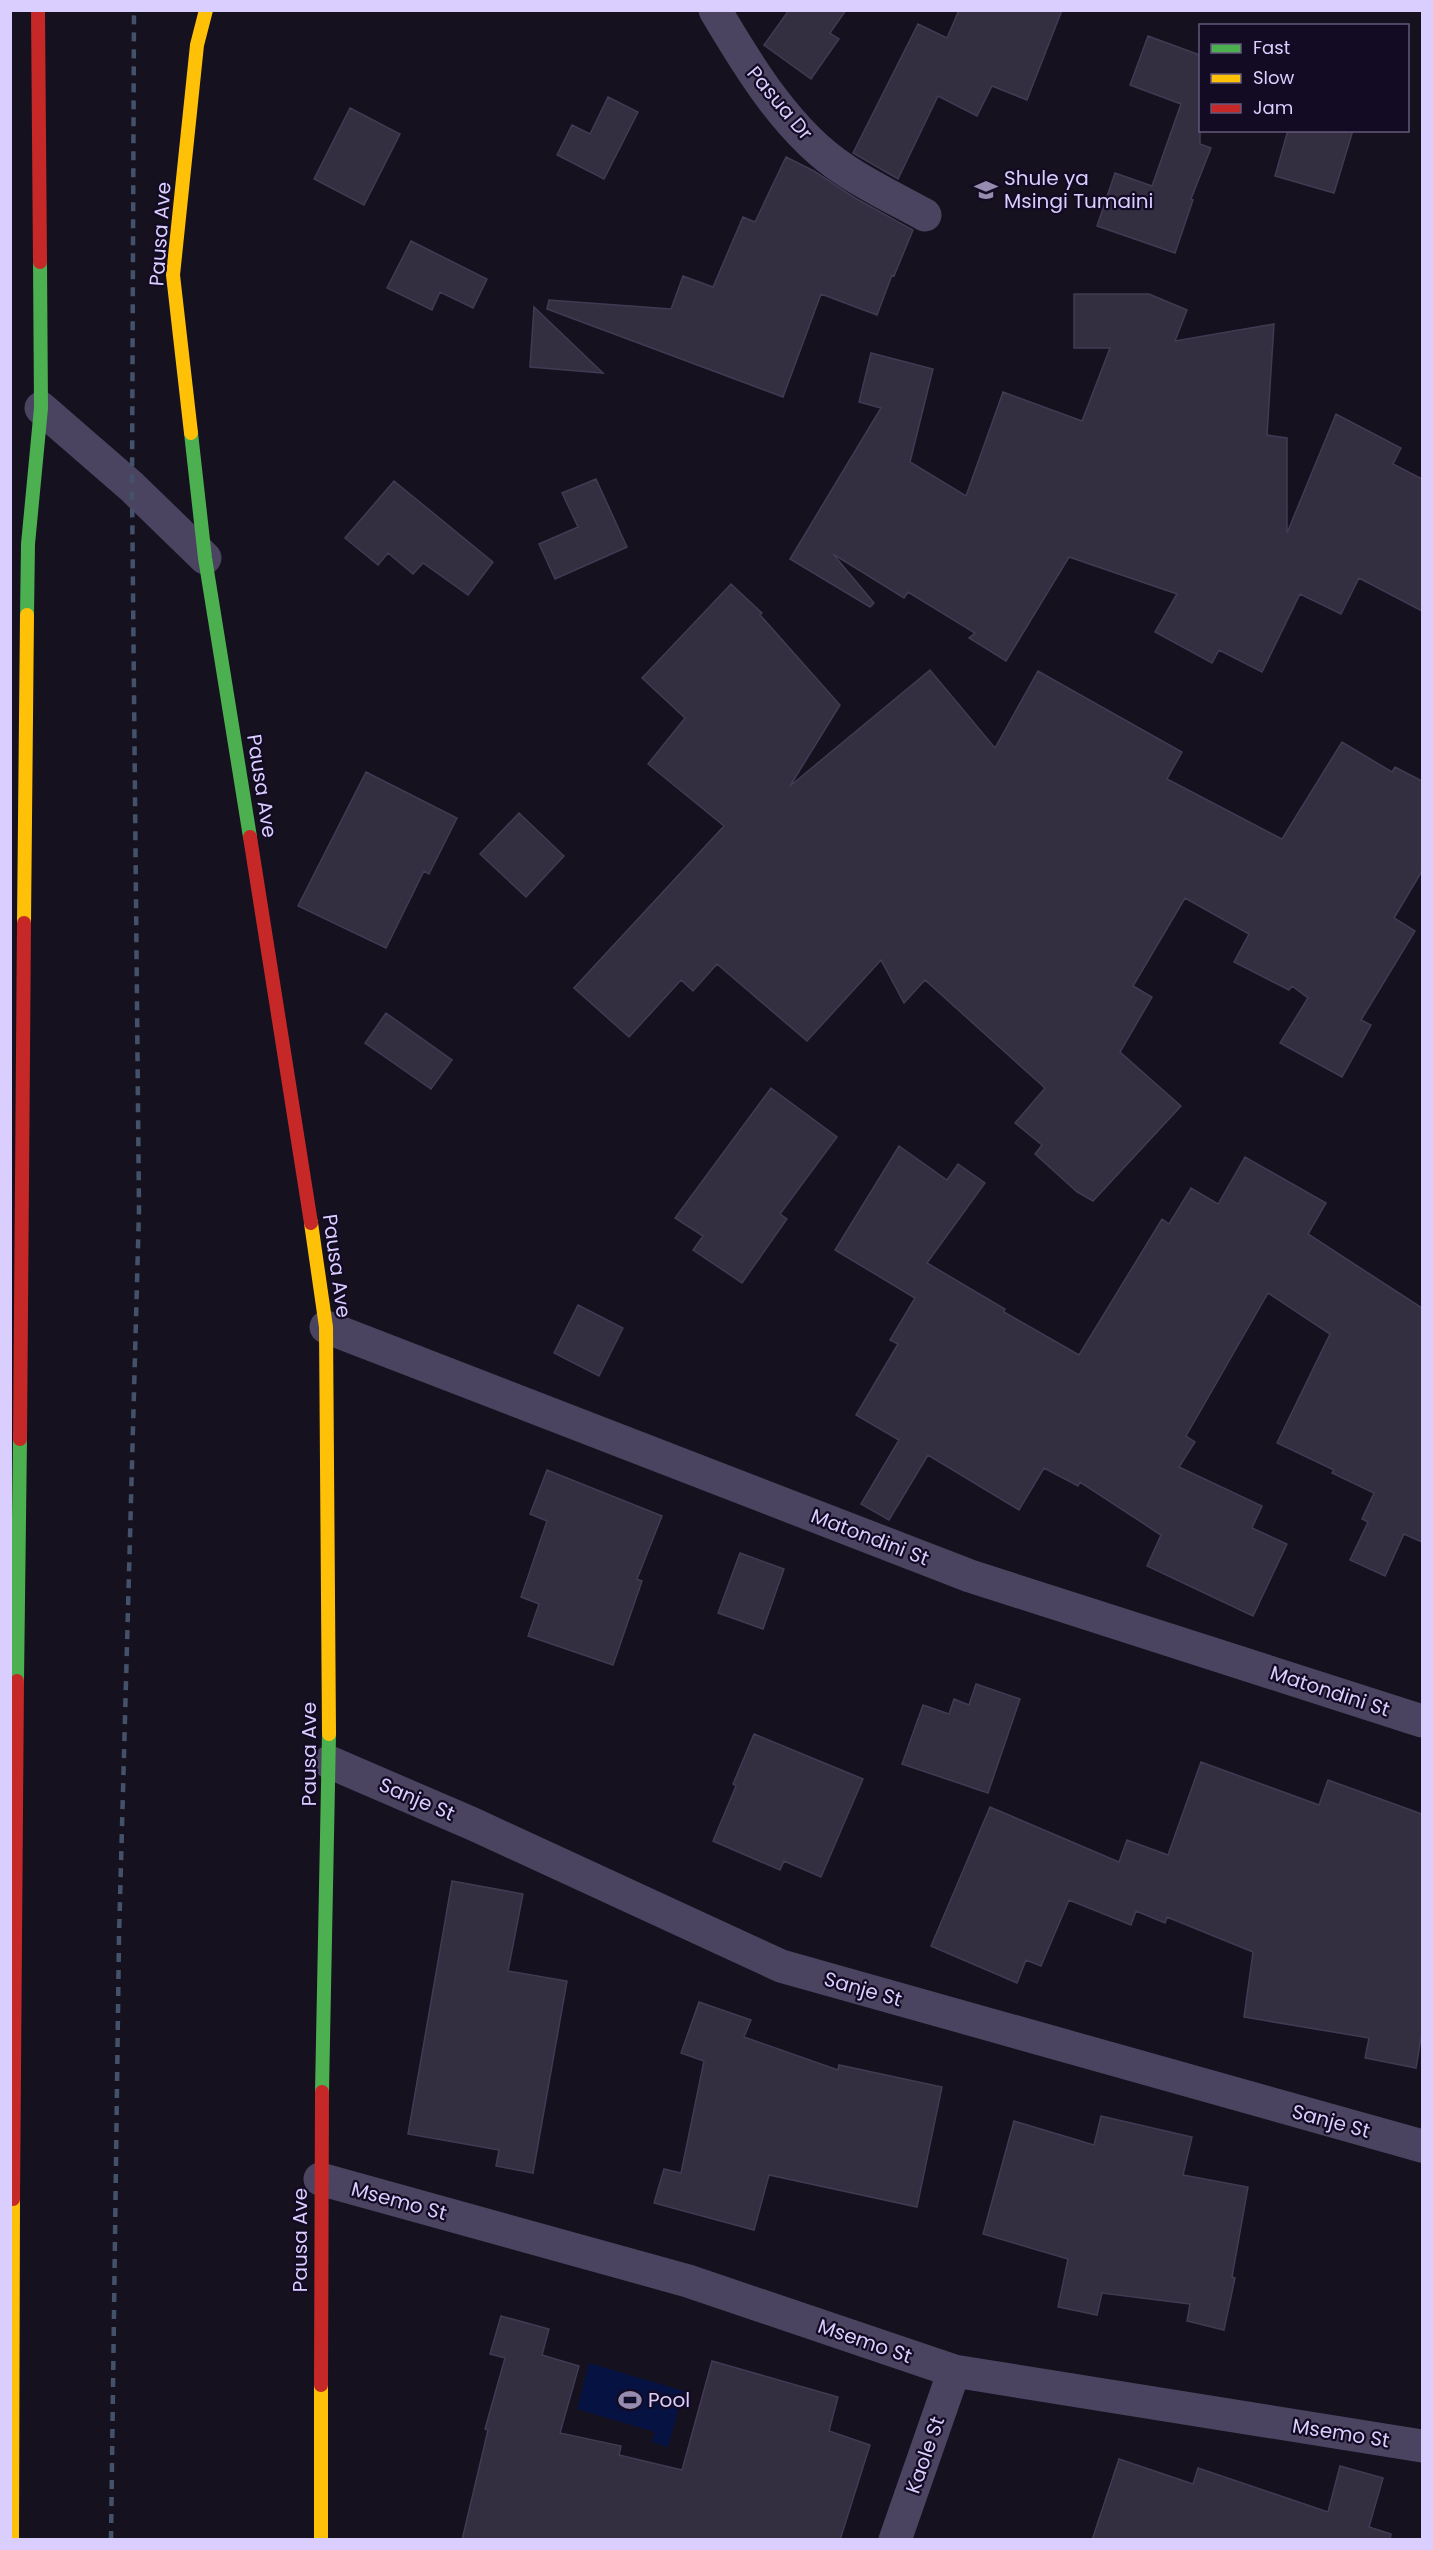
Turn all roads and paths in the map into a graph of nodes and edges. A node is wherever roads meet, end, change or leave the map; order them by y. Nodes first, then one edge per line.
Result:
1 (38, 10) edge
2 (206, 10) edge
3 (715, 10) edge
4 (925, 215) dead end
5 (41, 408) junction
6 (19, 544) edge
7 (205, 558) junction
8 (326, 1327) junction
9 (1422, 1721) edge
10 (329, 1762) junction
11 (1422, 2146) edge
12 (320, 2179) junction
13 (11, 2253) edge
14 (954, 2371) junction
15 (1422, 2446) edge
16 (12, 2540) edge
17 (321, 2540) edge
18 (895, 2540) edge

1 - 5 street
2 - 7 street, Pausa Ave
3 - 4 street, Pasua Dr
5 - 6 street
5 - 7 street
6 - 13 street
7 - 8 street, Pausa Ave
8 - 9 street, Matondini St
8 - 10 street, Pausa Ave
10 - 11 street, Sanje St
10 - 12 street, Pausa Ave
12 - 14 street, Msemo St
12 - 17 street, Pausa Ave
13 - 16 street
14 - 15 street, Msemo St
14 - 18 street, Kaole St

